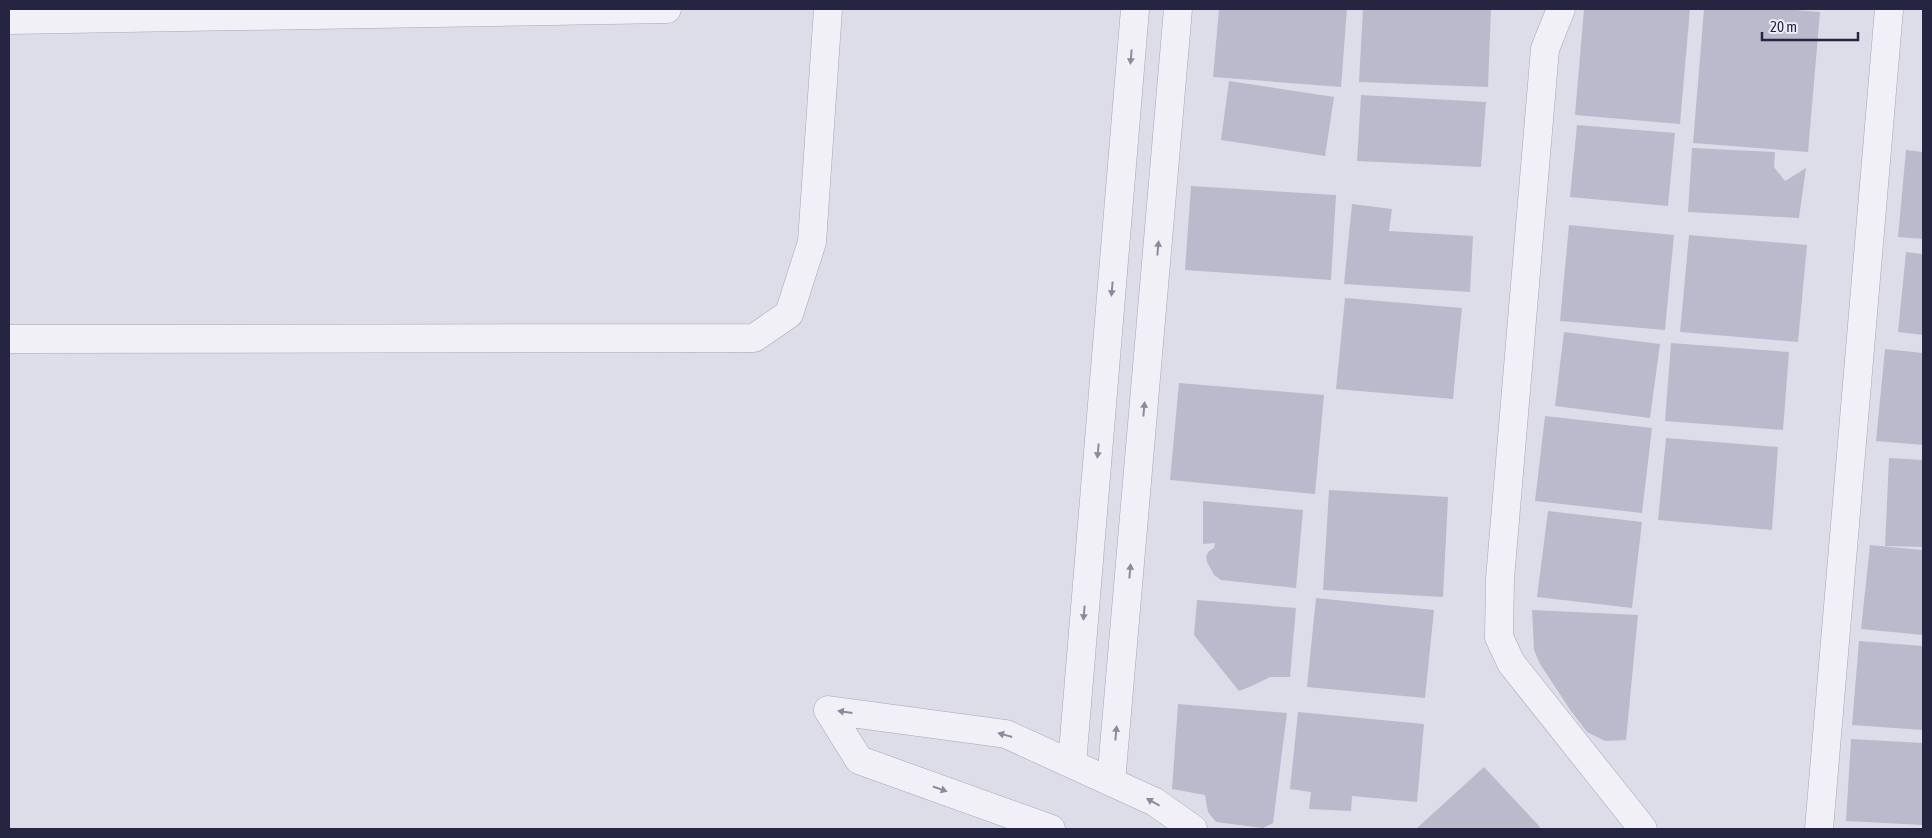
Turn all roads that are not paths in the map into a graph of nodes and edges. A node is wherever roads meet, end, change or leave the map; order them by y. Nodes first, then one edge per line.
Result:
1 (667, 9) edge
2 (828, 9) edge
3 (1136, 9) edge
4 (1178, 9) edge
5 (1561, 9) edge
6 (1889, 9) edge
7 (87, 14) edge
8 (9, 20) edge
9 (9, 339) edge
10 (1072, 764) junction
11 (1111, 782) junction
12 (1051, 829) edge
13 (1194, 829) edge
14 (1643, 829) edge
15 (1819, 829) edge

1 - 7 street
2 - 9 street
3 -> 10 street
11 -> 4 street
5 - 14 street
6 - 15 street
7 - 8 street
10 - 11 street
10 -> 12 street
13 -> 11 street

